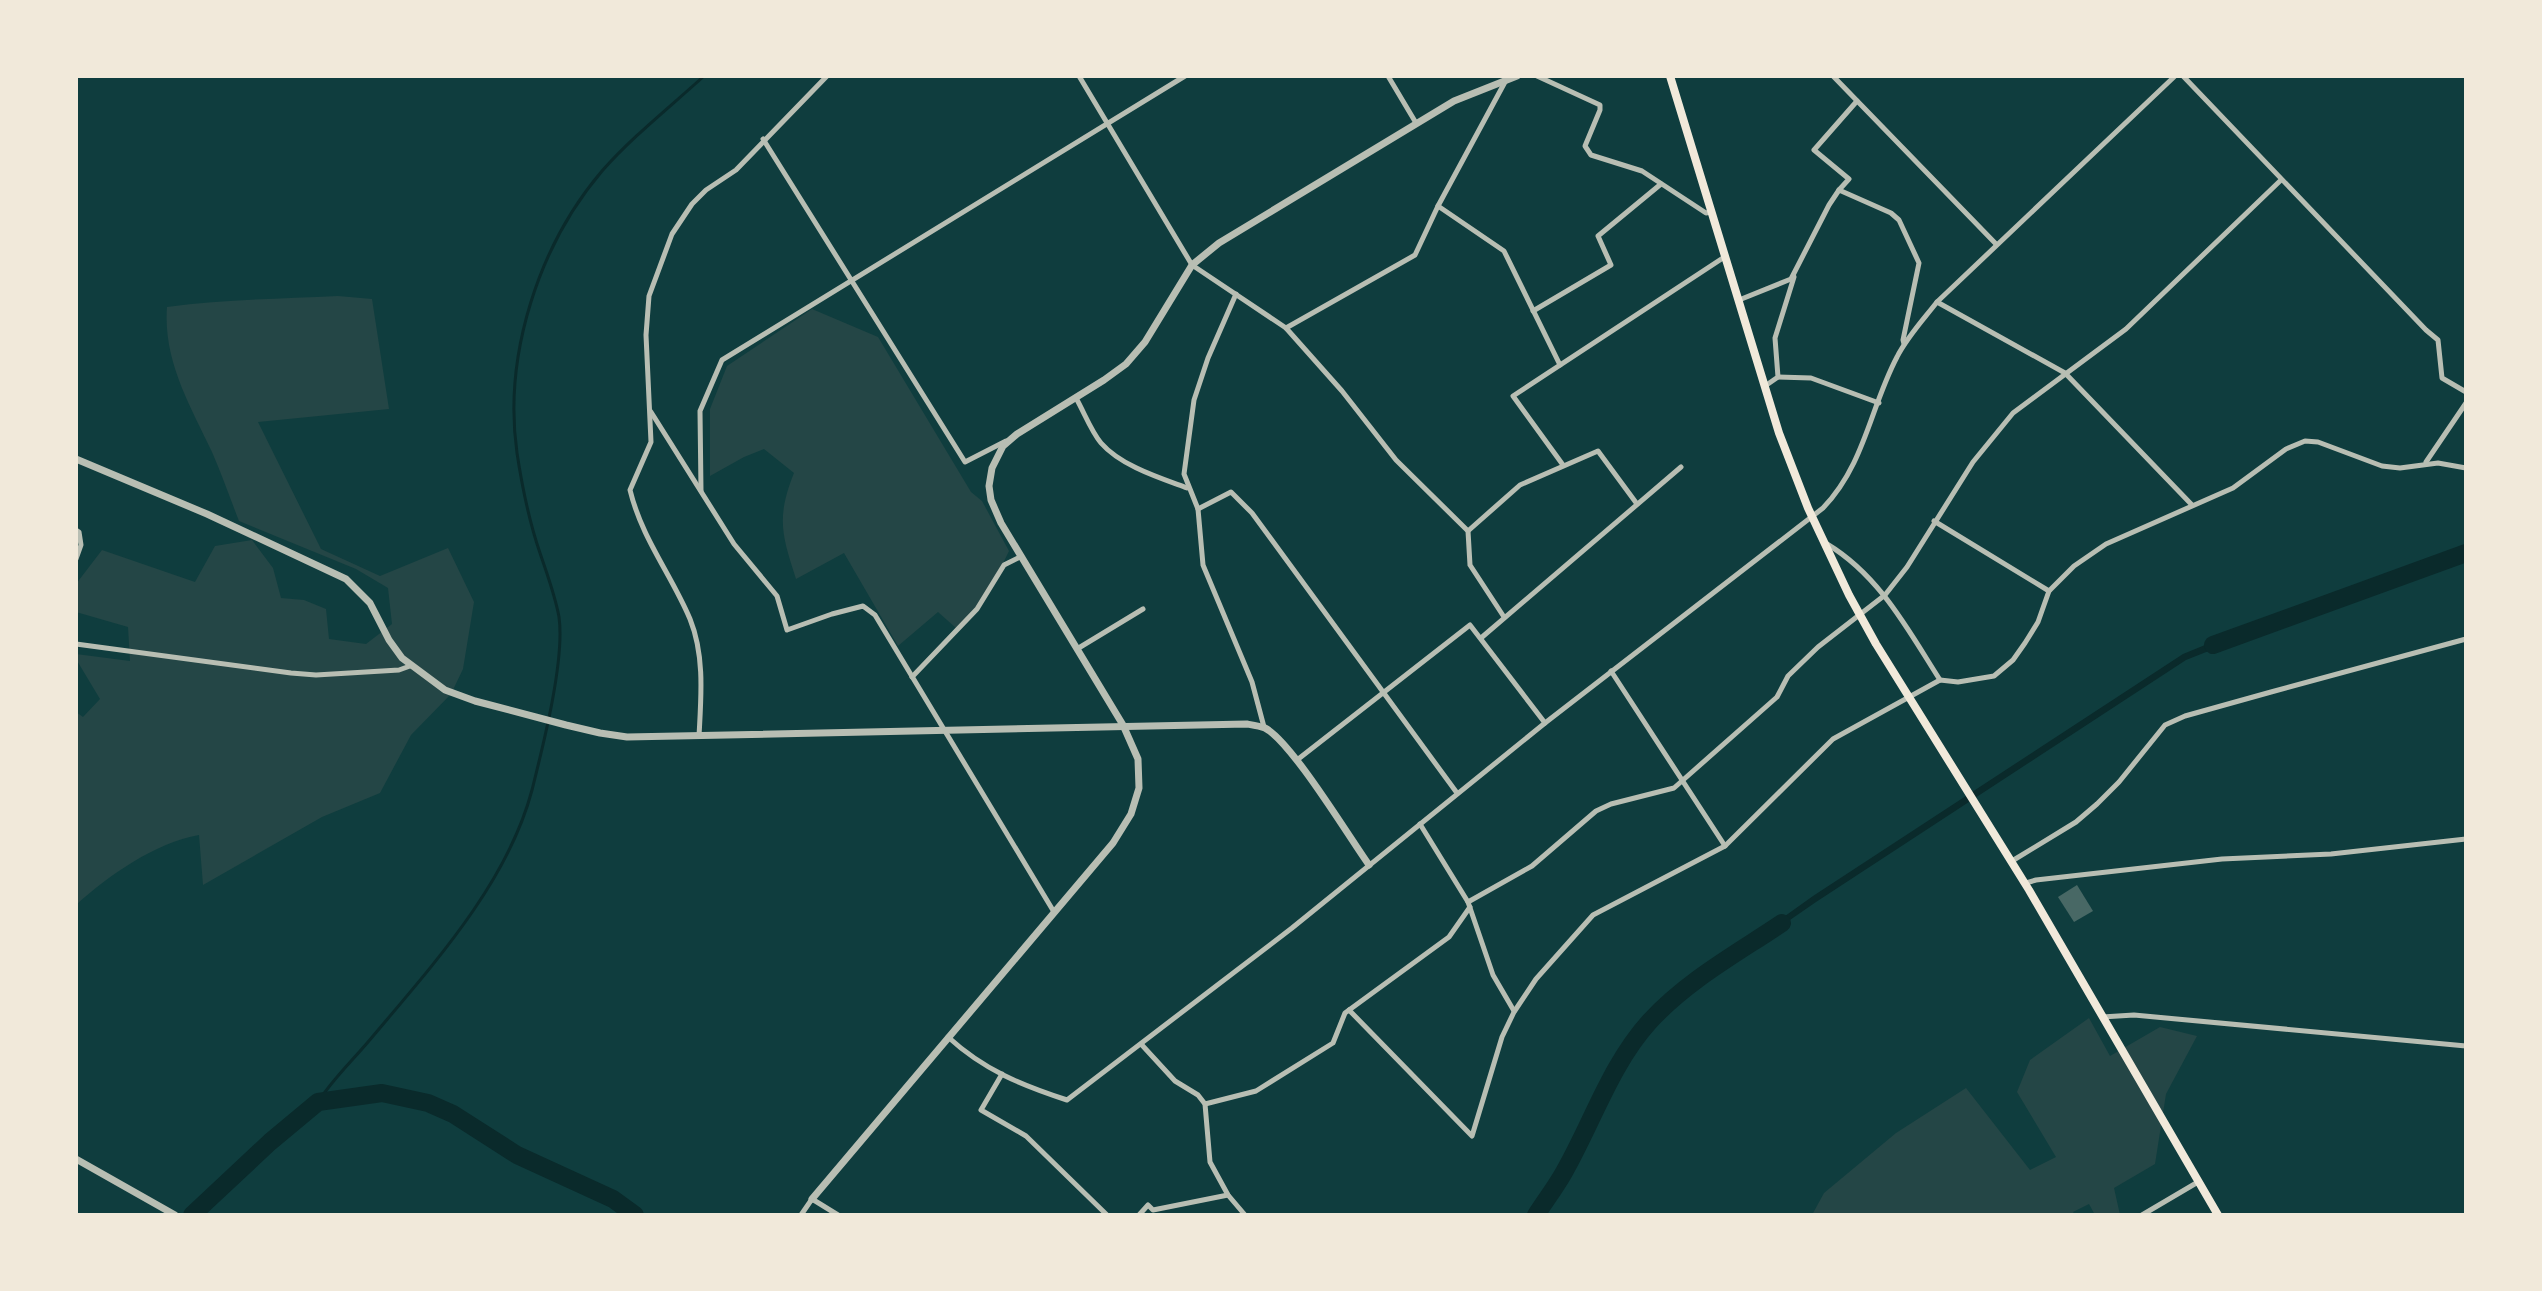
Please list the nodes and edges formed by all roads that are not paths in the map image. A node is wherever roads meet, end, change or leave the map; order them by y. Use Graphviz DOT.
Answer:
graph roads {
  1 [pos="827,76"];
  2 [pos="1079,76"];
  3 [pos="1185,76"];
  4 [pos="1388,76"];
  5 [pos="1517,76"];
  6 [pos="1537,76"];
  7 [pos="1670,76"];
  8 [pos="1833,76"];
  9 [pos="2175,76"];
  10 [pos="2183,76"];
  11 [pos="1506,81"];
  12 [pos="1857,101"];
  13 [pos="1107,121"];
  14 [pos="1416,123"];
  15 [pos="763,139"];
  16 [pos="2281,180"];
  17 [pos="1661,184"];
  18 [pos="1839,190"];
  19 [pos="1438,206"];
  20 [pos="1712,212"];
  21 [pos="1996,244"];
  22 [pos="1726,256"];
  23 [pos="1192,265"];
  24 [pos="1795,274"];
  25 [pos="849,281"];
  26 [pos="1236,294"];
  27 [pos="1739,300"];
  28 [pos="1937,302"];
  29 [pos="1533,311"];
  30 [pos="1286,328"];
  31 [pos="1904,345"];
  32 [pos="1560,365"];
  33 [pos="2065,373"];
  34 [pos="1778,377"];
  35 [pos="1765,386"];
  36 [pos="2466,392"];
  37 [pos="1076,398"];
  38 [pos="1879,403"];
  39 [pos="2466,403"];
  40 [pos="650,411"];
  41 [pos="1009,440"];
  42 [pos="76,459"];
  43 [pos="2425,463"];
  44 [pos="1563,465"];
  45 [pos="1681,467"];
  46 [pos="2466,468"];
  47 [pos="1188,488"];
  48 [pos="701,492"];
  49 [pos="1637,504"];
  50 [pos="2192,505"];
  51 [pos="1198,509"];
  52 [pos="1813,517"];
  53 [pos="1934,521"];
  54 [pos="76,530"];
  55 [pos="1468,531"];
  56 [pos="1825,543"];
  57 [pos="1020,557"];
  58 [pos="76,559"];
  59 [pos="2049,591"];
  60 [pos="1885,595"];
  61 [pos="1143,609"];
  62 [pos="1504,617"];
  63 [pos="1860,617"];
  64 [pos="1481,638"];
  65 [pos="2466,639"];
  66 [pos="76,644"];
  67 [pos="1077,649"];
  68 [pos="410,666"];
  69 [pos="1611,671"];
  70 [pos="912,677"];
  71 [pos="1940,680"];
  72 [pos="1384,691"];
  73 [pos="1909,698"];
  74 [pos="1545,723"];
  75 [pos="1123,725"];
  76 [pos="1264,727"];
  77 [pos="943,729"];
  78 [pos="699,736"];
  79 [pos="1297,760"];
  80 [pos="1682,781"];
  81 [pos="1457,793"];
  82 [pos="1420,824"];
  83 [pos="2466,839"];
  84 [pos="1725,846"];
  85 [pos="2012,861"];
  86 [pos="1369,865"];
  87 [pos="2025,883"];
  88 [pos="1469,904"];
  89 [pos="1054,912"];
  90 [pos="1349,1010"];
  91 [pos="1514,1012"];
  92 [pos="2102,1017"];
  93 [pos="947,1036"];
  94 [pos="1141,1044"];
  95 [pos="2466,1046"];
  96 [pos="1002,1074"];
  97 [pos="1205,1104"];
  98 [pos="76,1159"];
  99 [pos="2198,1181"];
  100 [pos="1228,1195"];
  101 [pos="812,1199"];
  102 [pos="175,1215"];
  103 [pos="801,1215"];
  104 [pos="838,1215"];
  105 [pos="1107,1215"];
  106 [pos="1139,1215"];
  107 [pos="1245,1215"];
  108 [pos="2142,1215"];
  109 [pos="2218,1215"];
  1 -- 15 [label="street"];
  2 -- 13 [label="street"];
  3 -- 13 [label="street"];
  4 -- 14 [label="street"];
  5 -- 11 [label="street"];
  6 -- 17 [label="street"];
  7 -- 20 [label="main road"];
  8 -- 12 [label="street"];
  9 -- 21 [label="street"];
  10 -- 16 [label="street"];
  11 -- 14 [label="street"];
  11 -- 19 [label="street"];
  12 -- 18 [label="street"];
  12 -- 21 [label="street"];
  13 -- 23 [label="street"];
  13 -- 25 [label="street"];
  14 -- 23 [label="street"];
  15 -- 25 [label="street"];
  15 -- 40 [label="street"];
  16 -- 33 [label="street"];
  16 -- 36 [label="street"];
  17 -- 20 [label="street"];
  17 -- 29 [label="street"];
  18 -- 24 [label="street"];
  18 -- 31 [label="street"];
  19 -- 29 [label="street"];
  19 -- 30 [label="street"];
  20 -- 22 [label="main road"];
  21 -- 28 [label="street"];
  22 -- 27 [label="main road"];
  22 -- 32 [label="street"];
  23 -- 26 [label="street"];
  23 -- 37 [label="street"];
  24 -- 27 [label="street"];
  24 -- 34 [label="street"];
  25 -- 41 [label="street"];
  25 -- 48 [label="street"];
  26 -- 30 [label="street"];
  26 -- 47 [label="street"];
  27 -- 35 [label="main road"];
  28 -- 31 [label="street"];
  28 -- 33 [label="street"];
  29 -- 32 [label="street"];
  30 -- 55 [label="street"];
  31 -- 38 [label="street"];
  32 -- 44 [label="street"];
  33 -- 50 [label="street"];
  33 -- 53 [label="street"];
  34 -- 35 [label="street"];
  34 -- 38 [label="street"];
  35 -- 52 [label="main road"];
  37 -- 41 [label="street"];
  37 -- 47 [label="street"];
  38 -- 52 [label="street"];
  39 -- 43 [label="street"];
  40 -- 48 [label="street"];
  40 -- 78 [label="street"];
  41 -- 57 [label="street"];
  42 -- 68 [label="street"];
  43 -- 46 [label="street"];
  43 -- 50 [label="street"];
  44 -- 49 [label="street"];
  44 -- 55 [label="street"];
  45 -- 49 [label="street"];
  47 -- 51 [label="street"];
  48 -- 70 [label="street"];
  49 -- 62 [label="street"];
  50 -- 59 [label="street"];
  51 -- 72 [label="street"];
  51 -- 76 [label="street"];
  52 -- 56 [label="main road"];
  52 -- 69 [label="street"];
  53 -- 59 [label="street"];
  53 -- 60 [label="street"];
  54 -- 58 [label="street"];
  55 -- 62 [label="street"];
  56 -- 60 [label="street"];
  56 -- 63 [label="main road"];
  57 -- 67 [label="street"];
  57 -- 70 [label="street"];
  59 -- 71 [label="street"];
  60 -- 63 [label="street"];
  60 -- 71 [label="street"];
  61 -- 67 [label="street"];
  62 -- 64 [label="street"];
  63 -- 73 [label="main road"];
  63 -- 80 [label="street"];
  64 -- 72 [label="street"];
  64 -- 74 [label="street"];
  65 -- 85 [label="street"];
  66 -- 68 [label="street"];
  67 -- 75 [label="street"];
  68 -- 78 [label="street"];
  69 -- 74 [label="street"];
  69 -- 80 [label="street"];
  70 -- 77 [label="street"];
  71 -- 73 [label="street"];
  72 -- 79 [label="street"];
  72 -- 81 [label="street"];
  73 -- 84 [label="street"];
  73 -- 85 [label="main road"];
  74 -- 81 [label="street"];
  75 -- 76 [label="street"];
  75 -- 77 [label="street"];
  75 -- 89 [label="street"];
  76 -- 79 [label="street"];
  77 -- 78 [label="street"];
  77 -- 89 [label="street"];
  79 -- 86 [label="street"];
  80 -- 84 [label="street"];
  80 -- 88 [label="street"];
  81 -- 82 [label="street"];
  82 -- 86 [label="street"];
  82 -- 88 [label="street"];
  83 -- 87 [label="street"];
  84 -- 91 [label="street"];
  85 -- 87 [label="main road"];
  86 -- 94 [label="street"];
  87 -- 92 [label="main road"];
  88 -- 90 [label="street"];
  88 -- 91 [label="street"];
  89 -- 93 [label="street"];
  90 -- 91 [label="street"];
  90 -- 97 [label="street"];
  92 -- 95 [label="street"];
  92 -- 99 [label="main road"];
  93 -- 96 [label="street"];
  93 -- 101 [label="street"];
  94 -- 96 [label="street"];
  94 -- 97 [label="street"];
  96 -- 105 [label="street"];
  97 -- 100 [label="street"];
  98 -- 102 [label="street"];
  99 -- 108 [label="street"];
  99 -- 109 [label="main road"];
  100 -- 106 [label="street"];
  100 -- 107 [label="street"];
  101 -- 103 [label="street"];
  101 -- 104 [label="street"];
}
